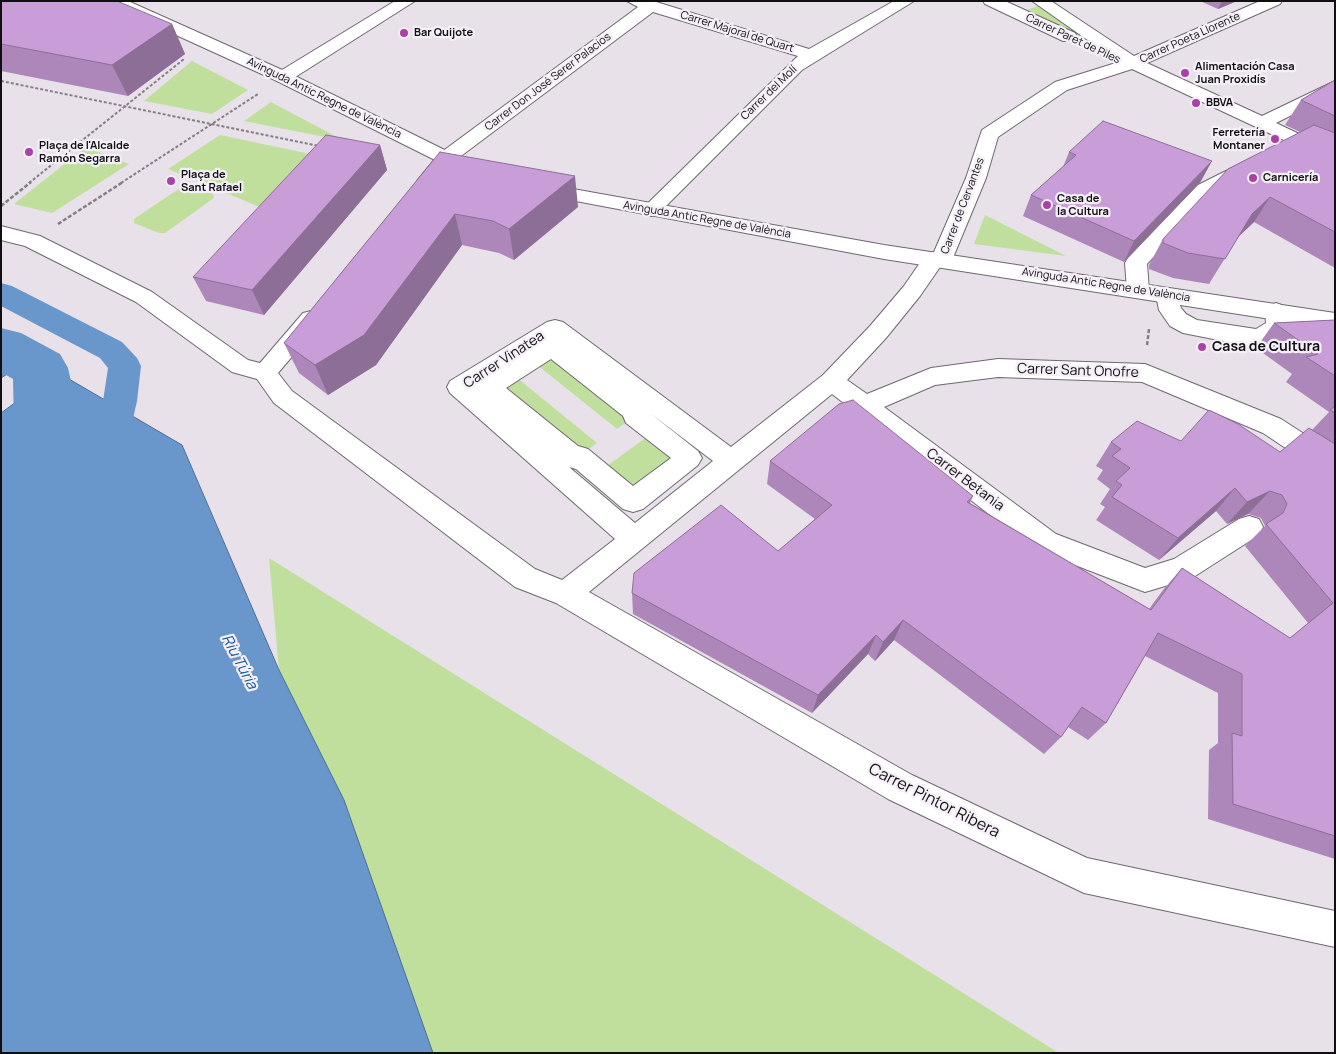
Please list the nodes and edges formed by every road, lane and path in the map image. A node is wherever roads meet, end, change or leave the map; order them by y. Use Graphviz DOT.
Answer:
graph roads {
  1 [pos="114,1"];
  2 [pos="407,1"];
  3 [pos="906,1"];
  4 [pos="1019,1"];
  5 [pos="1040,1"];
  6 [pos="1274,1"];
  7 [pos="995,3"];
  8 [pos="643,4"];
  9 [pos="206,42"];
  10 [pos="811,55"];
  11 [pos="1130,64"];
  12 [pos="282,77"];
  13 [pos="1,81"];
  14 [pos="1333,88"];
  15 [pos="124,107"];
  16 [pos="1261,124"];
  17 [pos="212,125"];
  18 [pos="1296,141"];
  19 [pos="320,146"];
  20 [pos="446,158"];
  21 [pos="1335,158"];
  22 [pos="492,178"];
  23 [pos="517,185"];
  24 [pos="415,196"];
  25 [pos="1,206"];
  26 [pos="651,210"];
  27 [pos="1,234"];
  28 [pos="32,241"];
  29 [pos="938,260"];
  30 [pos="1138,290"];
  31 [pos="1167,295"];
  32 [pos="321,307"];
  33 [pos="1276,311"];
  34 [pos="1335,321"];
  35 [pos="265,373"];
  36 [pos="832,381"];
  37 [pos="865,406"];
  38 [pos="689,458"];
  39 [pos="731,462"];
  40 [pos="1335,468"];
  41 [pos="1248,527"];
  42 [pos="634,539"];
  43 [pos="566,594"];
  44 [pos="1335,929"];
  1 -- 9 [label="street, Avinguda Antic Regne de València"];
  2 -- 12 [label="street"];
  3 -- 10 [label="street, Carrer del Molí"];
  4 -- 7 [label="street"];
  5 -- 11 [label="street, Carrer Paret de Piles"];
  6 -- 11 [label="street, Carrer Poeta Llorente"];
  7 -- 11 [label="street, Carrer Paret de Piles"];
  8 -- 10 [label="street, Carrer Majoral de Quart"];
  8 -- 20 [label="street, Carrer Don José Serer Palacios"];
  9 -- 12 [label="street, Avinguda Antic Regne de València"];
  9 -- 15 [label="path"];
  10 -- 26 [label="street, Carrer del Molí"];
  11 -- 16 [label="street, Carrer Paret de Piles"];
  11 -- 29 [label="street, Carrer de Cervantes"];
  12 -- 17 [label="path"];
  12 -- 20 [label="street, Avinguda Antic Regne de València"];
  13 -- 15 [label="path"];
  14 -- 16 [label="street"];
  15 -- 17 [label="path"];
  15 -- 25 [label="path"];
  16 -- 18 [label="street, Carrer Paret de Piles"];
  17 -- 19 [label="path"];
  17 -- 28 [label="path"];
  18 -- 21 [label="street, Carrer Paret de Piles"];
  18 -- 30 [label="street"];
  20 -- 22 [label="street, Avinguda Antic Regne de València"];
  20 -- 24 [label="street, Carrer Don José Serer Palacios"];
  23 -- 26 [label="street, Avinguda Antic Regne de València"];
  26 -- 29 [label="street, Avinguda Antic Regne de València"];
  27 -- 28 [label="street"];
  28 -- 35 [label="street"];
  29 -- 30 [label="street, Avinguda Antic Regne de València"];
  29 -- 36 [label="street"];
  30 -- 31 [label="street, Avinguda Antic Regne de València"];
  31 -- 33 [label="street, Avinguda Antic Regne de València"];
  31 -- 33 [label="street"];
  32 -- 35 [label="street"];
  33 -- 34 [label="street, Avinguda Antic Regne de València"];
  35 -- 43 [label="street, Carrer Pintor Ribera"];
  36 -- 37 [label="street, Carrer Betania"];
  36 -- 39 [label="street"];
  37 -- 40 [label="street, Carrer Sant Onofre"];
  37 -- 41 [label="street, Carrer Betania"];
  38 -- 38 [label="street"];
  39 -- 42 [label="street"];
  39 -- 42 [label="street, Carrer Vinatea"];
  42 -- 43 [label="street"];
  43 -- 44 [label="street, Carrer Pintor Ribera"];
}
